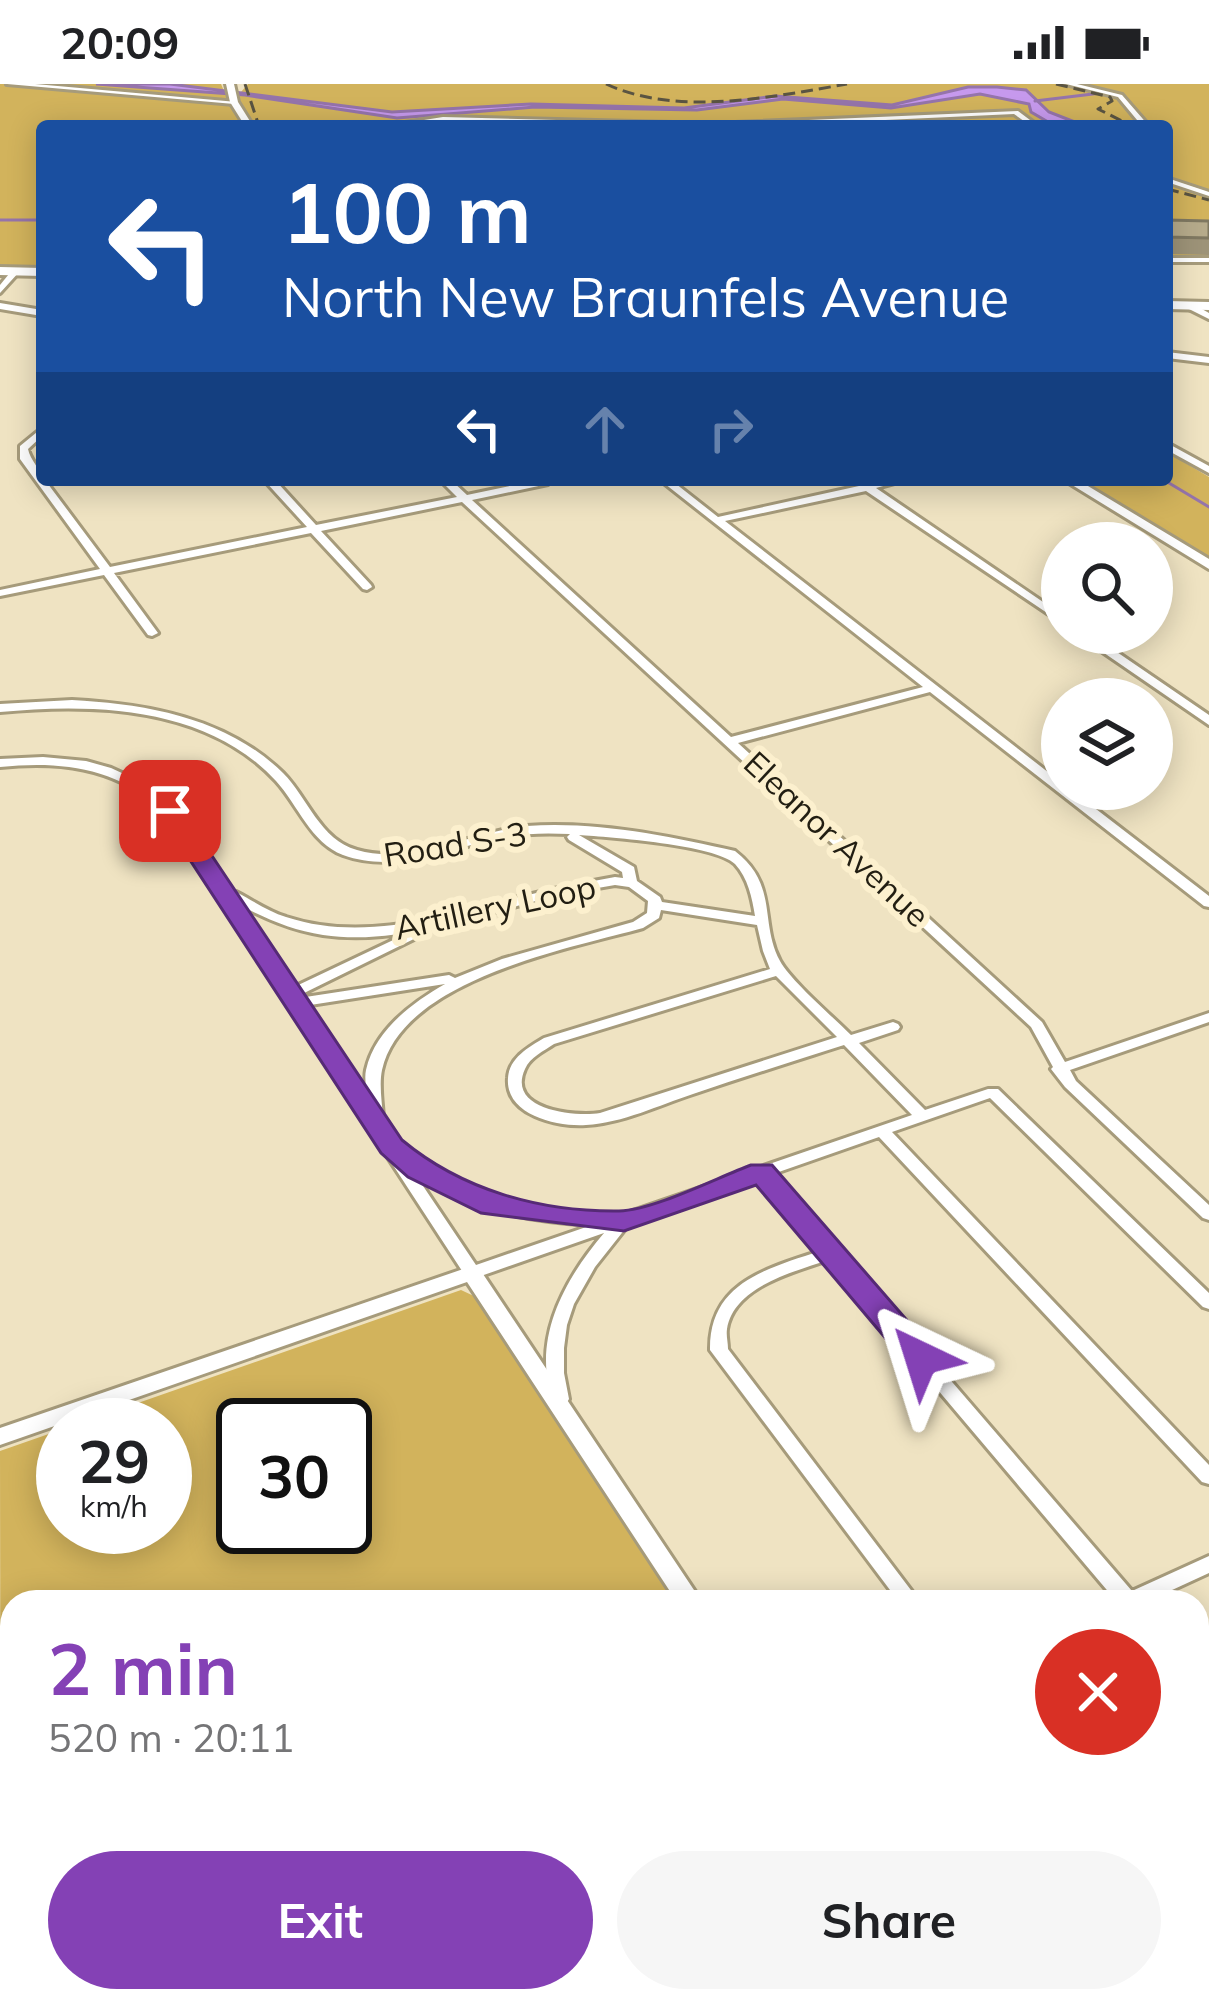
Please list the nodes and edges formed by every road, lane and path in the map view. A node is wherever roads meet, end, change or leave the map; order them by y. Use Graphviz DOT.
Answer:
graph roads {
  1 [pos="10,84"];
  2 [pos="216,84"];
  3 [pos="1069,84"];
  4 [pos="232,92"];
  5 [pos="246,120"];
  6 [pos="430,120"];
  7 [pos="512,120"];
  8 [pos="847,120"];
  9 [pos="1027,120"];
  10 [pos="1141,120"];
  11 [pos="1209,184"];
  12 [pos="1173,185"];
  13 [pos="1186,187"];
  14 [pos="1209,194"];
  15 [pos="1173,260"];
  16 [pos="1209,260"];
  17 [pos="8,271"];
  18 [pos="0,290"];
  19 [pos="1173,305"];
  20 [pos="1188,305"];
  21 [pos="0,306"];
  22 [pos="1209,306"];
  23 [pos="36,312"];
  24 [pos="1209,316"];
  25 [pos="1173,356"];
  26 [pos="1209,360"];
  27 [pos="36,436"];
  28 [pos="1173,449"];
  29 [pos="1209,470"];
  30 [pos="36,474"];
  31 [pos="45,486"];
  32 [pos="273,486"];
  33 [pos="451,486"];
  34 [pos="523,486"];
  35 [pos="673,486"];
  36 [pos="850,486"];
  37 [pos="866,486"];
  38 [pos="1080,486"];
  39 [pos="464,498"];
  40 [pos="716,520"];
  41 [pos="312,529"];
  42 [pos="1209,565"];
  43 [pos="107,571"];
  44 [pos="367,587"];
  45 [pos="0,593"];
  46 [pos="1041,606"];
  47 [pos="152,633"];
  48 [pos="1112,654"];
  49 [pos="932,688"];
  50 [pos="0,708"];
  51 [pos="1209,721"];
  52 [pos="731,741"];
  53 [pos="0,763"];
  54 [pos="1041,773"];
  55 [pos="1089,810"];
  56 [pos="566,833"];
  57 [pos="629,884"];
  58 [pos="221,888"];
  59 [pos="1209,903"];
  60 [pos="656,904"];
  61 [pos="760,921"];
  62 [pos="451,923"];
  63 [pos="780,970"];
  64 [pos="475,974"];
  65 [pos="294,998"];
  66 [pos="1201,1020"];
  67 [pos="892,1027"];
  68 [pos="1209,1037"];
  69 [pos="848,1040"];
  70 [pos="1059,1069"];
  71 [pos="923,1117"];
  72 [pos="377,1126"];
  73 [pos="882,1131"];
  74 [pos="392,1147"];
  75 [pos="762,1172"];
  76 [pos="1209,1214"];
  77 [pos="624,1221"];
  78 [pos="831,1253"];
  79 [pos="472,1273"];
  80 [pos="1209,1303"];
  81 [pos="568,1418"];
  82 [pos="0,1437"];
  83 [pos="1209,1478"];
  84 [pos="1209,1564"];
  85 [pos="682,1590"];
  86 [pos="901,1590"];
  87 [pos="1119,1590"];
  88 [pos="1152,1590"];
  1 -- 4 [label="street"];
  2 -- 4 [label="street"];
  3 -- 10 [label="street"];
  4 -- 5 [label="street"];
  6 -- 7 [label="street"];
  8 -- 9 [label="street"];
  11 -- 13 [label="street"];
  12 -- 13 [label="street"];
  13 -- 14 [label="street"];
  15 -- 16 [label="street"];
  17 -- 18 [label="street"];
  19 -- 20 [label="main road"];
  20 -- 22 [label="main road"];
  20 -- 24 [label="street"];
  21 -- 23 [label="street"];
  25 -- 26 [label="street"];
  27 -- 30 [label="street"];
  28 -- 29 [label="street"];
  31 -- 43 [label="street"];
  32 -- 41 [label="street"];
  33 -- 39 [label="street, Eleanor Avenue"];
  34 -- 39 [label="street"];
  35 -- 40 [label="street"];
  36 -- 40 [label="street"];
  37 -- 46 [label="street"];
  38 -- 42 [label="street"];
  39 -- 41 [label="street"];
  39 -- 52 [label="street, Eleanor Avenue"];
  40 -- 49 [label="street"];
  41 -- 43 [label="street"];
  41 -- 44 [label="street"];
  43 -- 45 [label="street"];
  43 -- 47 [label="street"];
  48 -- 51 [label="street"];
  49 -- 52 [label="street"];
  49 -- 54 [label="street"];
  50 -- 56 [label="street, Road S-3"];
  52 -- 70 [label="street, Eleanor Avenue"];
  53 -- 58 [label="street"];
  55 -- 59 [label="street"];
  56 -- 57 [label="street"];
  56 -- 61 [label="street, Road S-3"];
  57 -- 60 [label="street, Artillery Loop"];
  57 -- 62 [label="street, Artillery Loop"];
  58 -- 62 [label="street, Artillery Loop"];
  58 -- 65 [label="street"];
  60 -- 61 [label="street"];
  60 -- 64 [label="street, Artillery Loop"];
  61 -- 63 [label="street, Road S-3"];
  62 -- 65 [label="street"];
  63 -- 69 [label="street, Road S-3"];
  63 -- 69 [label="street"];
  64 -- 65 [label="street"];
  64 -- 72 [label="street, Artillery Loop"];
  65 -- 72 [label="street"];
  66 -- 68 [label="street"];
  66 -- 70 [label="street"];
  67 -- 69 [label="street"];
  69 -- 71 [label="street, Road S-3"];
  70 -- 76 [label="street, Eleanor Avenue"];
  71 -- 73 [label="street"];
  71 -- 80 [label="street"];
  72 -- 74 [label="street"];
  73 -- 75 [label="street"];
  73 -- 83 [label="street"];
  74 -- 77 [label="street"];
  74 -- 79 [label="street"];
  75 -- 77 [label="street"];
  75 -- 78 [label="street"];
  77 -- 79 [label="street"];
  77 -- 81 [label="street"];
  78 -- 86 [label="street"];
  78 -- 87 [label="street"];
  79 -- 81 [label="street"];
  79 -- 82 [label="street"];
  81 -- 85 [label="street"];
  84 -- 88 [label="street"];
}
